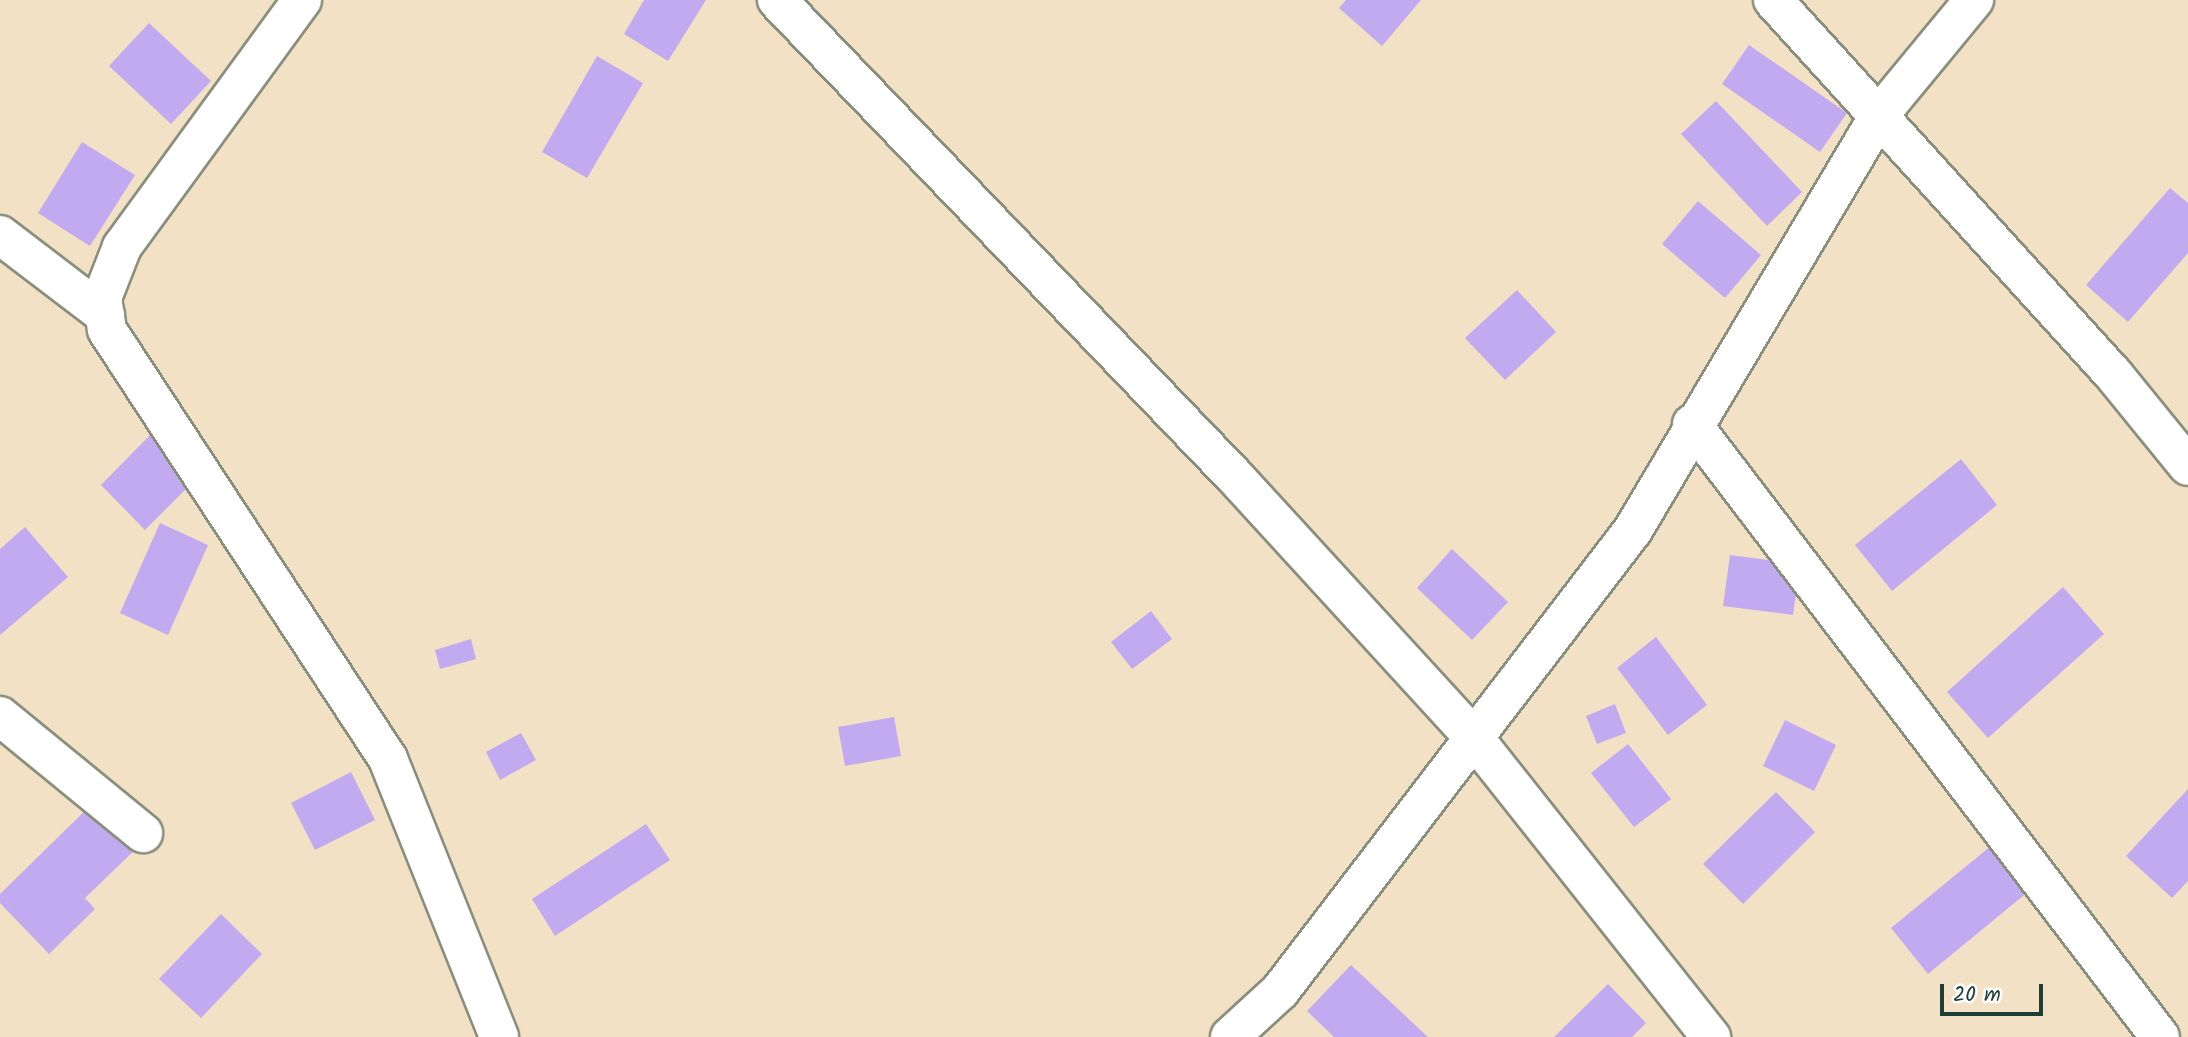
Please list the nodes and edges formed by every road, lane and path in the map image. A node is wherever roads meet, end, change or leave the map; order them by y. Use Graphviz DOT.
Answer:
graph roads {
  1 [pos="777,0"];
  2 [pos="1773,0"];
  3 [pos="1975,0"];
  4 [pos="292,3"];
  5 [pos="1880,114"];
  6 [pos="0,235"];
  7 [pos="105,315"];
  8 [pos="1692,424"];
  9 [pos="2188,466"];
  10 [pos="0,716"];
  11 [pos="1474,738"];
  12 [pos="143,833"];
  13 [pos="1246,1032"];
  14 [pos="499,1037"];
  15 [pos="1711,1037"];
  16 [pos="2160,1037"];
  1 -- 11 [label="street"];
  2 -- 5 [label="street"];
  3 -- 5 [label="street"];
  4 -- 7 [label="street"];
  5 -- 8 [label="street"];
  5 -- 9 [label="street"];
  6 -- 7 [label="street"];
  7 -- 14 [label="street"];
  8 -- 11 [label="street"];
  8 -- 16 [label="street"];
  10 -- 12 [label="street"];
  11 -- 13 [label="street"];
  11 -- 15 [label="street"];
}
